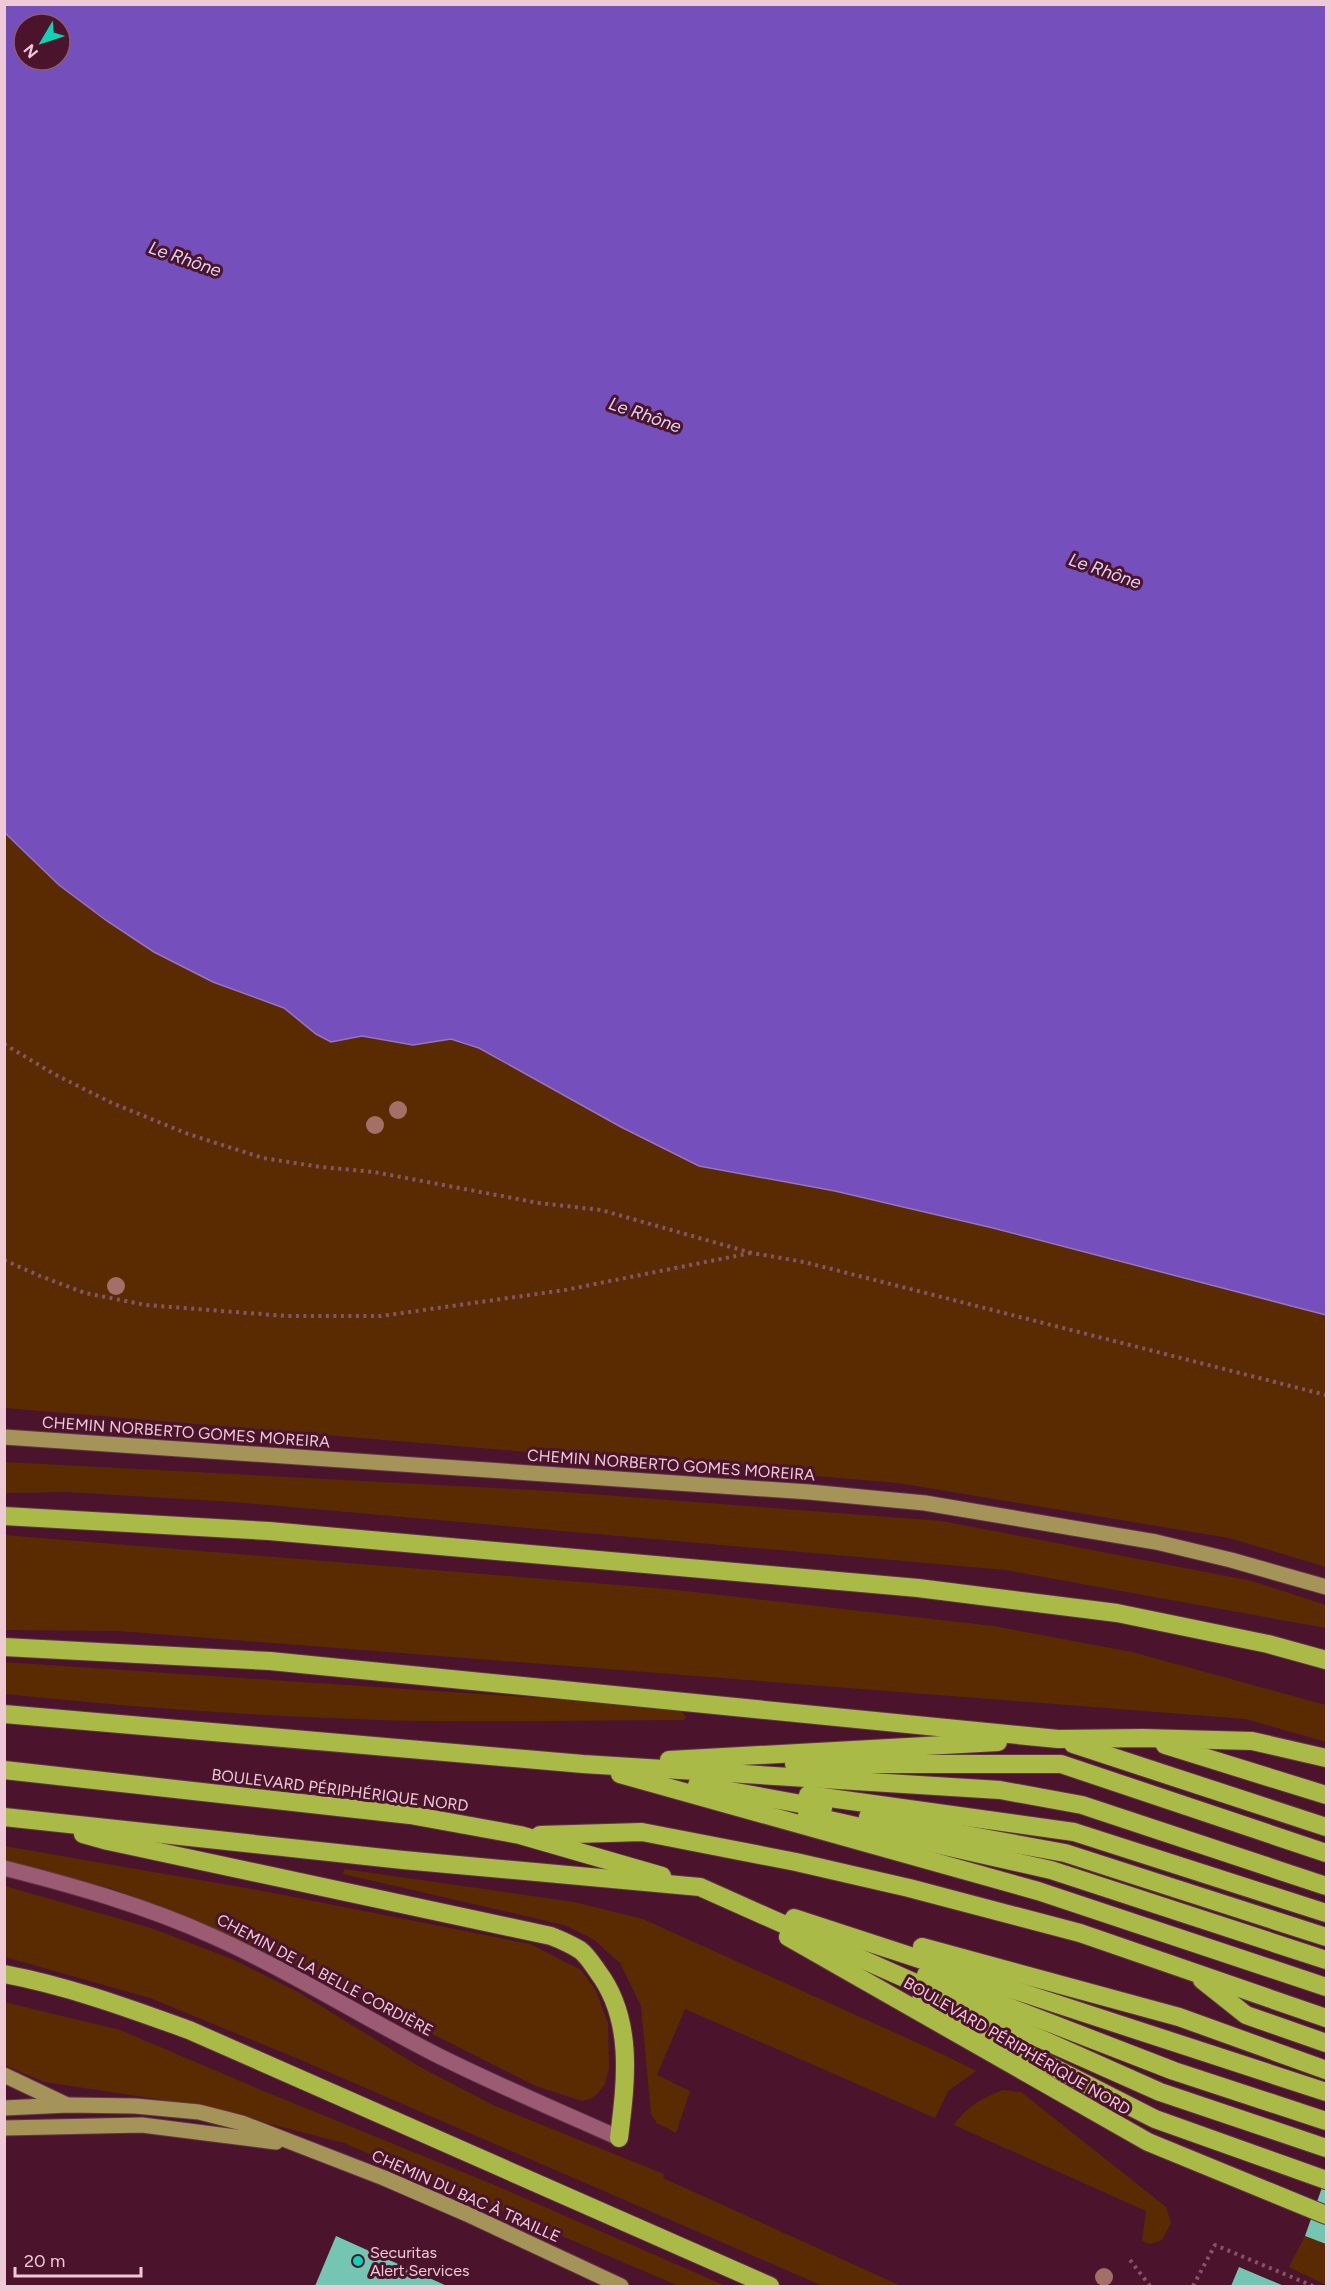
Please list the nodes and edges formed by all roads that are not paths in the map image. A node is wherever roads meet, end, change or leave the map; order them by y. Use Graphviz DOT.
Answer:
graph roads {
  1 [pos="4,1437"];
  2 [pos="4,1516"];
  3 [pos="1326,1587"];
  4 [pos="4,1647"];
  5 [pos="1326,1660"];
  6 [pos="4,1714"];
  7 [pos="1143,1738"];
  8 [pos="1058,1739"];
  9 [pos="1326,1758"];
  10 [pos="583,1764"];
  11 [pos="4,1770"];
  12 [pos="1326,1795"];
  13 [pos="4,1817"];
  14 [pos="41,1821"];
  15 [pos="1326,1827"];
  16 [pos="520,1835"];
  17 [pos="1326,1853"];
  18 [pos="4,1868"];
  19 [pos="1326,1886"];
  20 [pos="700,1887"];
  21 [pos="1326,1913"];
  22 [pos="1326,1937"];
  23 [pos="1326,1960"];
  24 [pos="1191,1972"];
  25 [pos="4,1974"];
  26 [pos="1326,1987"];
  27 [pos="1326,2018"];
  28 [pos="1326,2043"];
  29 [pos="1326,2070"];
  30 [pos="4,2075"];
  31 [pos="1326,2092"];
  32 [pos="68,2105"];
  33 [pos="4,2108"];
  34 [pos="1326,2121"];
  35 [pos="4,2128"];
  36 [pos="619,2138"];
  37 [pos="294,2144"];
  38 [pos="1326,2148"];
  39 [pos="1326,2180"];
  40 [pos="1326,2215"];
  41 [pos="621,2286"];
  42 [pos="770,2286"];
  1 -- 3 [label="main road, CHEMIN NORBERTO GOMES MOREIRA"];
  2 -- 5 [label="highway"];
  4 -- 8 [label="highway"];
  6 -- 10 [label="highway"];
  7 -- 8 [label="highway"];
  7 -- 9 [label="highway"];
  7 -- 12 [label="highway"];
  8 -- 10 [label="highway"];
  8 -- 15 [label="highway"];
  10 -- 17 [label="highway"];
  10 -- 19 [label="highway"];
  10 -- 21 [label="highway"];
  10 -- 22 [label="highway"];
  10 -- 23 [label="highway"];
  10 -- 26 [label="highway"];
  11 -- 16 [label="highway, BOULEVARD PÉRIPHÉRIQUE NORD"];
  13 -- 14 [label="highway"];
  14 -- 20 [label="highway"];
  14 -- 36 [label="highway"];
  16 -- 20 [label="highway, BOULEVARD PÉRIPHÉRIQUE NORD"];
  16 -- 24 [label="highway"];
  18 -- 36 [label="street, CHEMIN DE LA BELLE CORDIÈRE"];
  20 -- 29 [label="highway, BOULEVARD PÉRIPHÉRIQUE NORD"];
  20 -- 31 [label="highway, BOULEVARD PÉRIPHÉRIQUE NORD"];
  20 -- 34 [label="highway, BOULEVARD PÉRIPHÉRIQUE NORD"];
  20 -- 38 [label="highway"];
  20 -- 39 [label="highway, BOULEVARD PÉRIPHÉRIQUE NORD"];
  20 -- 40 [label="highway, BOULEVARD PÉRIPHÉRIQUE NORD"];
  24 -- 27 [label="highway"];
  24 -- 28 [label="highway"];
  25 -- 42 [label="highway"];
  30 -- 32 [label="main road"];
  32 -- 33 [label="main road, CHEMIN DU BAC À TRAILLE"];
  32 -- 37 [label="main road, CHEMIN DU BAC À TRAILLE"];
  35 -- 37 [label="main road, CHEMIN DU BAC À TRAILLE"];
  37 -- 41 [label="main road, CHEMIN DU BAC À TRAILLE"];
}
